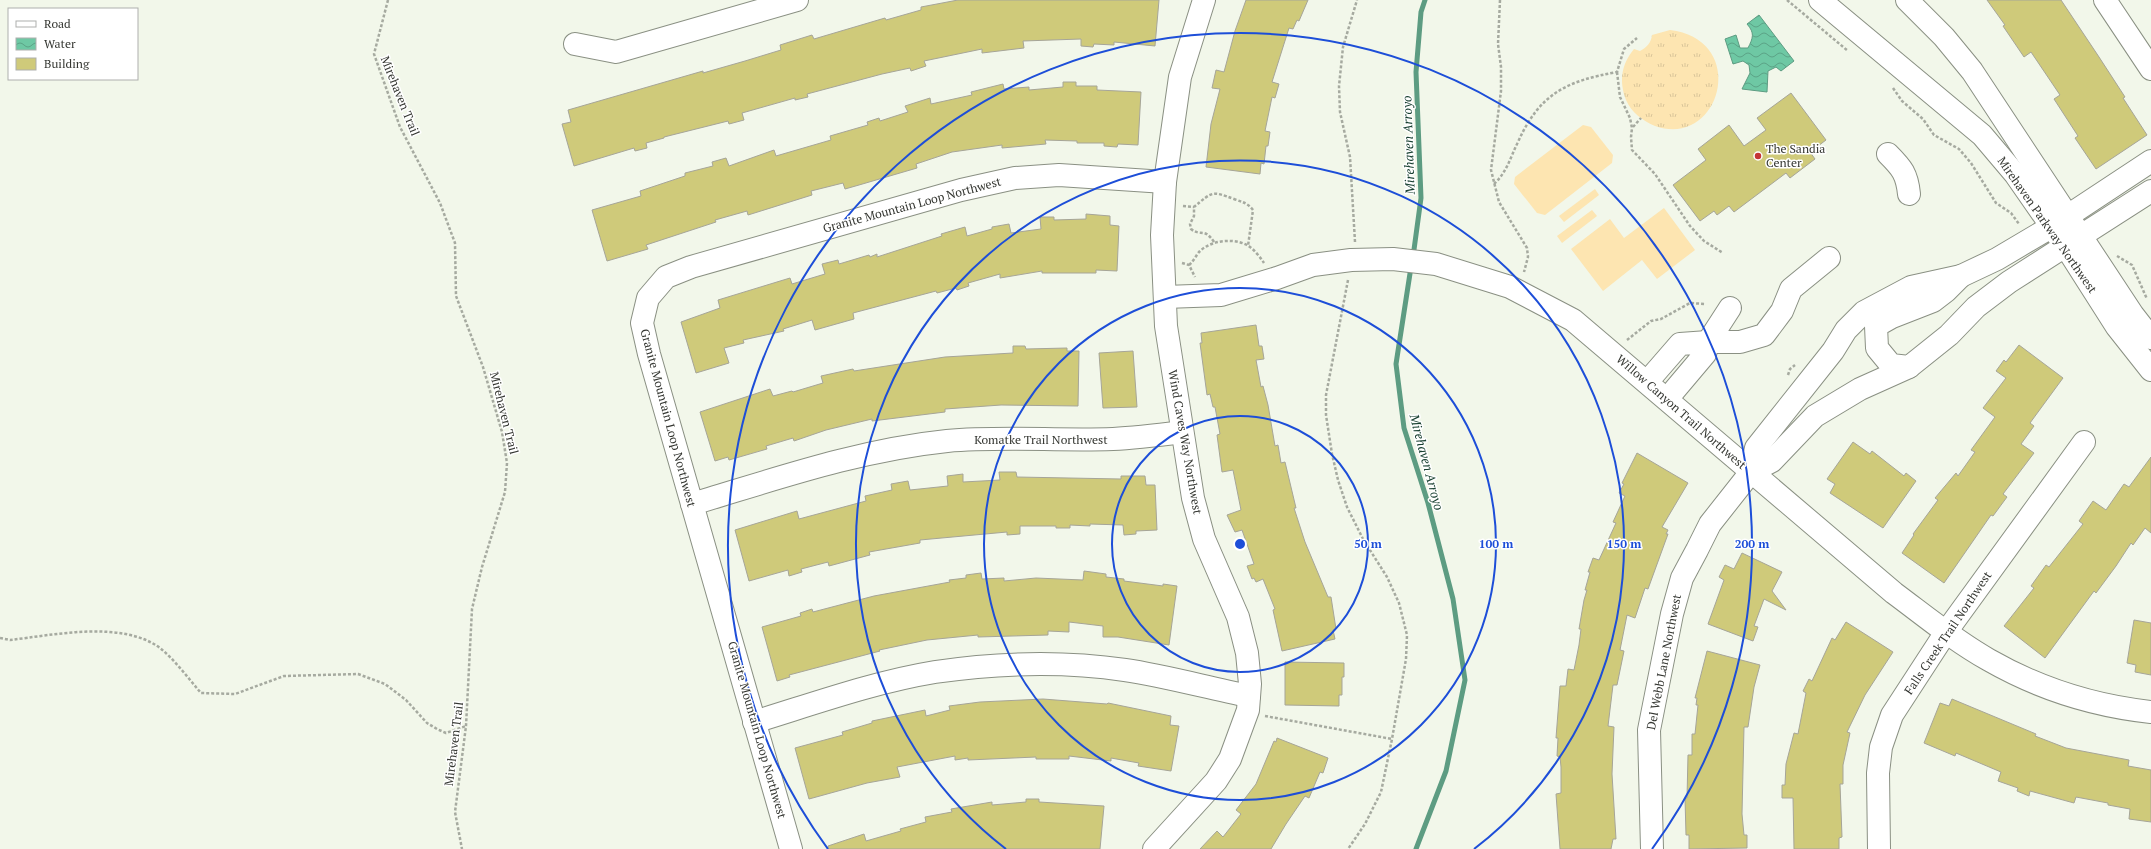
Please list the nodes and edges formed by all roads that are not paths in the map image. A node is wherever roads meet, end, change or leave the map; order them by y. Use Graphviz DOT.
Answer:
graph roads {
  1 [pos="797,0"];
  2 [pos="1204,0"];
  3 [pos="1820,0"];
  4 [pos="1907,0"];
  5 [pos="2105,0"];
  6 [pos="575,44"];
  7 [pos="2151,69"];
  8 [pos="1888,154"];
  9 [pos="2151,161"];
  10 [pos="1165,182"];
  11 [pos="2151,191"];
  12 [pos="1909,194"];
  13 [pos="2059,221"];
  14 [pos="2074,242"];
  15 [pos="1829,258"];
  16 [pos="1961,276"];
  17 [pos="1164,297"];
  18 [pos="1730,308"];
  19 [pos="1876,326"];
  20 [pos="2151,338"];
  21 [pos="1708,342"];
  22 [pos="1833,351"];
  23 [pos="1910,367"];
  24 [pos="2151,370"];
  25 [pos="1647,382"];
  26 [pos="1667,399"];
  27 [pos="1182,432"];
  28 [pos="2084,442"];
  29 [pos="1751,472"];
  30 [pos="692,504"];
  31 [pos="1946,632"];
  32 [pos="1249,696"];
  33 [pos="2151,712"];
  34 [pos="754,722"];
  35 [pos="791,849"];
  36 [pos="1154,849"];
  37 [pos="1652,849"];
  38 [pos="1879,849"];
  1 -- 6 [label="street"];
  2 -- 10 [label="street, Wind Caves Way Northwest"];
  3 -- 13 [label="street, Mirehaven Parkway Northwest"];
  4 -- 13 [label="street, Mirehaven Parkway Northwest"];
  5 -- 7 [label="street"];
  8 -- 12 [label="street"];
  9 -- 13 [label="street, Del Webb Lane Northwest"];
  10 -- 17 [label="street, Wind Caves Way Northwest"];
  10 -- 30 [label="street, Granite Mountain Loop Northwest"];
  11 -- 14 [label="street, Del Webb Lane Northwest"];
  13 -- 14 [label="street, Mirehaven Parkway Northwest"];
  13 -- 16 [label="street, Del Webb Lane Northwest"];
  14 -- 20 [label="street, Mirehaven Parkway Northwest"];
  14 -- 23 [label="street, Del Webb Lane Northwest"];
  14 -- 24 [label="street, Mirehaven Parkway Northwest"];
  15 -- 21 [label="street"];
  16 -- 19 [label="street, Del Webb Lane Northwest"];
  16 -- 22 [label="street, Del Webb Lane Northwest"];
  17 -- 25 [label="street, Willow Canyon Trail Northwest"];
  17 -- 27 [label="street, Wind Caves Way Northwest"];
  18 -- 21 [label="street"];
  19 -- 22 [label="street, Del Webb Lane Northwest"];
  19 -- 23 [label="street"];
  21 -- 25 [label="street"];
  21 -- 26 [label="street"];
  22 -- 29 [label="street, Del Webb Lane Northwest"];
  23 -- 29 [label="street, Del Webb Lane Northwest"];
  25 -- 26 [label="street, Willow Canyon Trail Northwest"];
  26 -- 29 [label="street, Willow Canyon Trail Northwest"];
  27 -- 30 [label="street, Komatke Trail Northwest"];
  27 -- 32 [label="street, Wind Caves Way Northwest"];
  28 -- 31 [label="street, Falls Creek Trail Northwest"];
  29 -- 31 [label="street, Willow Canyon Trail Northwest"];
  29 -- 37 [label="street, Del Webb Lane Northwest"];
  30 -- 34 [label="street, Granite Mountain Loop Northwest"];
  31 -- 33 [label="street, Willow Canyon Trail Northwest"];
  31 -- 38 [label="street, Falls Creek Trail Northwest"];
  32 -- 34 [label="street"];
  32 -- 36 [label="street, Wind Caves Way Northwest"];
  34 -- 35 [label="street, Granite Mountain Loop Northwest"];
}
